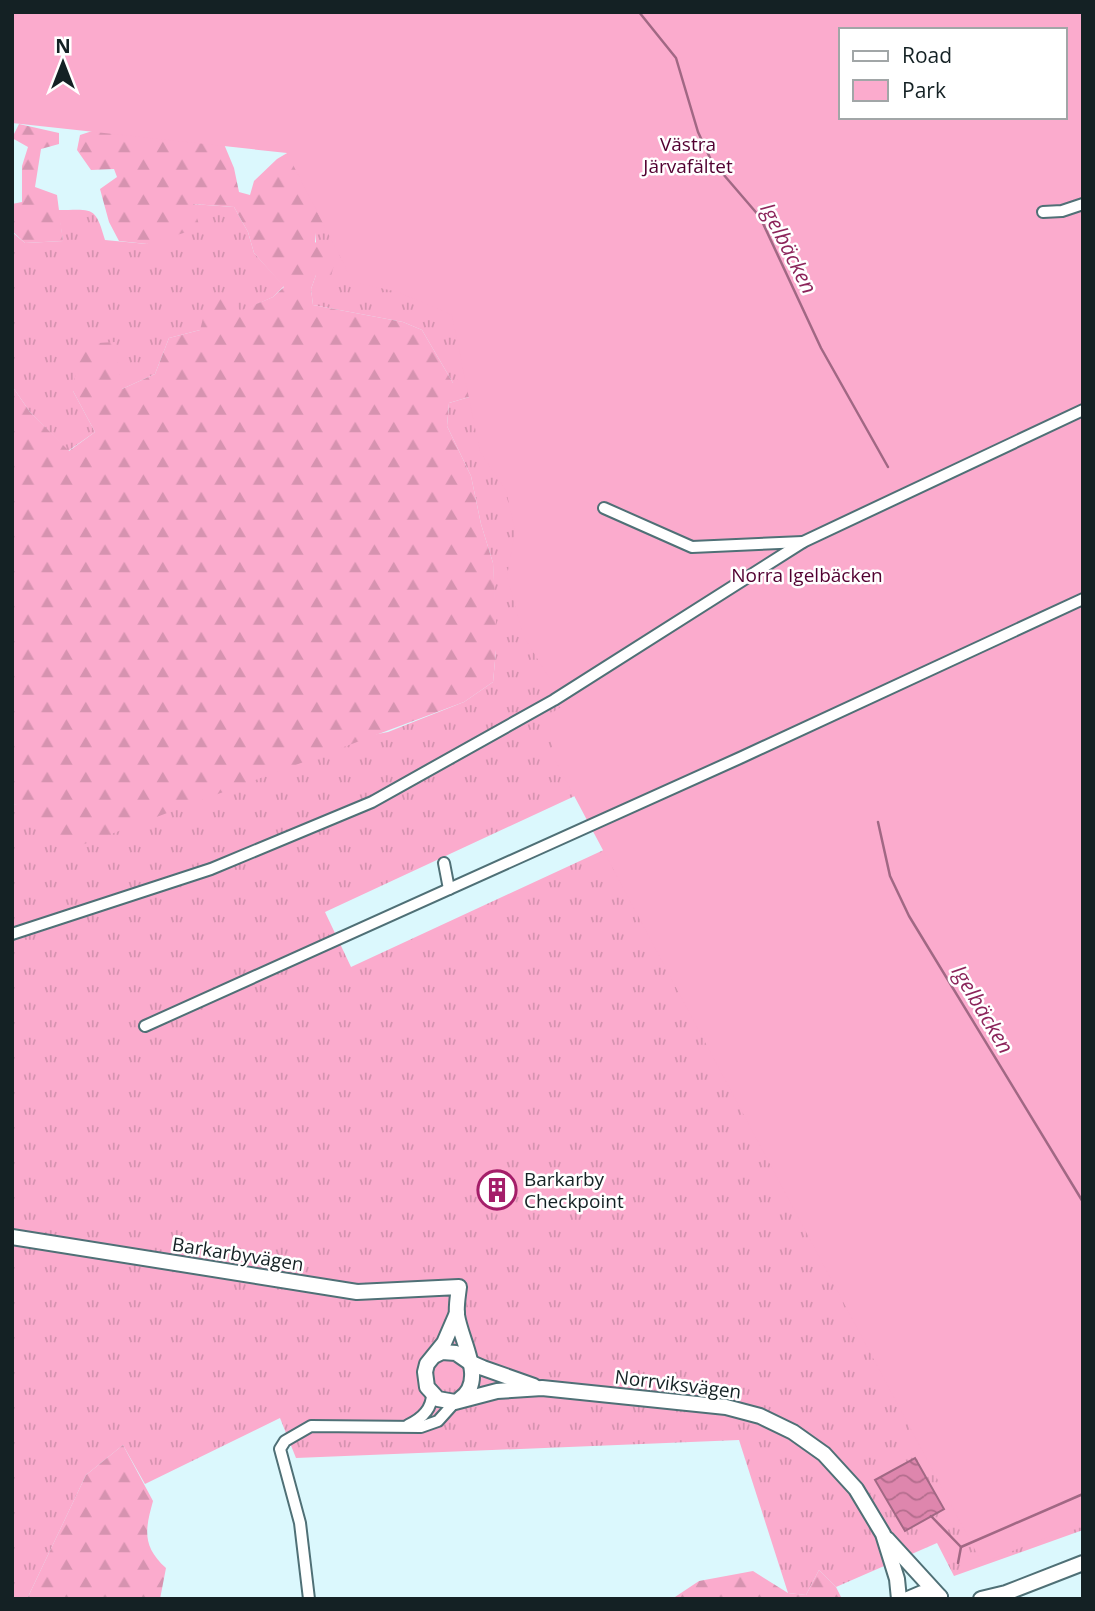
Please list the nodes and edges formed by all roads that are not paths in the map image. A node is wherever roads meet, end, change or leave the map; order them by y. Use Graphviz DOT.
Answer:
graph roads {
  1 [pos="1083,204"];
  2 [pos="1043,212"];
  3 [pos="1083,410"];
  4 [pos="604,508"];
  5 [pos="803,542"];
  6 [pos="1083,599"];
  7 [pos="444,863"];
  8 [pos="449,889"];
  9 [pos="12,934"];
  10 [pos="145,1026"];
  11 [pos="12,1237"];
  12 [pos="459,1287"];
  13 [pos="457,1313"];
  14 [pos="434,1356"];
  15 [pos="469,1362"];
  16 [pos="542,1388"];
  17 [pos="432,1394"];
  18 [pos="455,1402"];
  19 [pos="407,1425"];
  20 [pos="883,1534"];
  21 [pos="1083,1563"];
  22 [pos="1001,1596"];
  23 [pos="941,1598"];
  24 [pos="309,1599"];
  25 [pos="899,1599"];
  26 [pos="908,1599"];
  27 [pos="981,1599"];
  1 -- 2 [label="street"];
  3 -- 5 [label="street"];
  4 -- 5 [label="street"];
  5 -- 9 [label="street"];
  6 -- 8 [label="street"];
  7 -- 8 [label="street"];
  8 -- 10 [label="street"];
  11 -- 12 [label="street, Barkarbyvägen"];
  12 -- 13 [label="street, Norrviksvägen"];
  13 -- 14 [label="street, Norrviksvägen"];
  13 -- 15 [label="street, Norrviksvägen"];
  14 -- 15 [label="street, Norrviksvägen"];
  14 -- 17 [label="street, Norrviksvägen"];
  15 -- 16 [label="street, Norrviksvägen"];
  15 -- 18 [label="street, Norrviksvägen"];
  16 -- 18 [label="street, Norrviksvägen"];
  16 -- 20 [label="street, Norrviksvägen"];
  17 -- 18 [label="street"];
  17 -- 19 [label="street"];
  18 -- 19 [label="street, Norrviksvägen"];
  19 -- 24 [label="street, Norrviksvägen"];
  20 -- 23 [label="street, Norrviksvägen"];
  20 -- 25 [label="street, Norrviksvägen"];
  21 -- 22 [label="street"];
  22 -- 27 [label="street"];
  23 -- 26 [label="street"];
}
